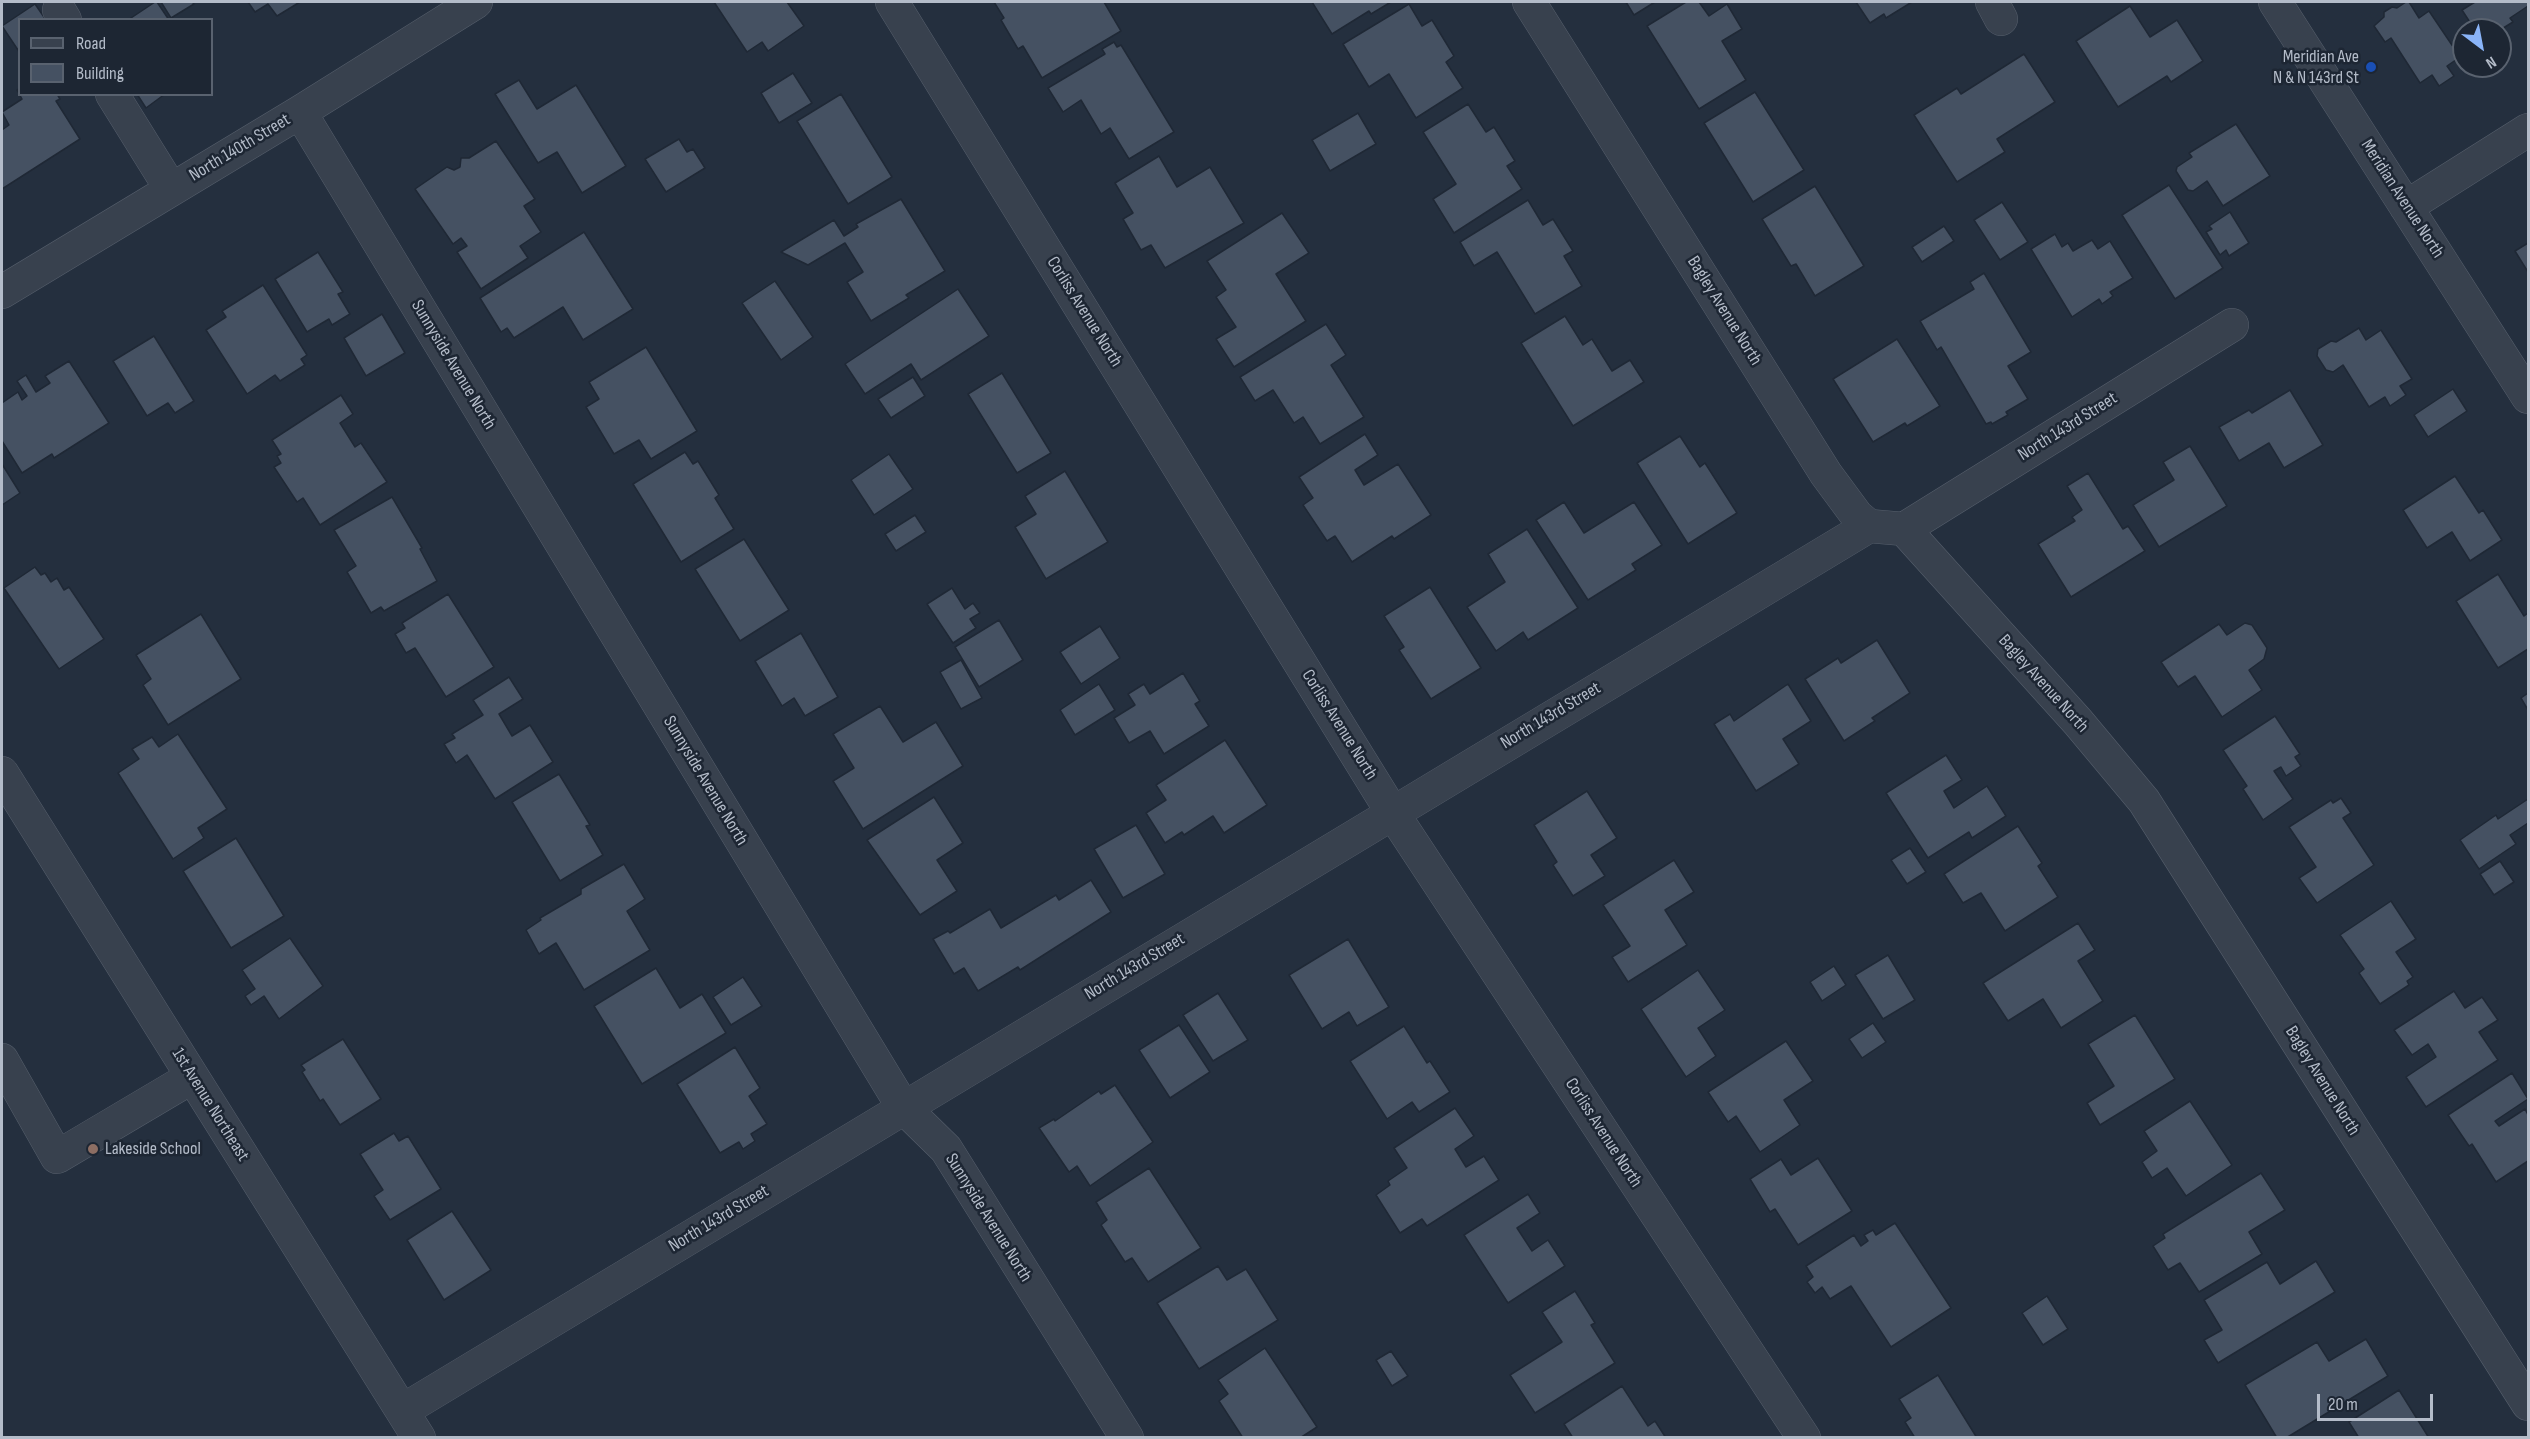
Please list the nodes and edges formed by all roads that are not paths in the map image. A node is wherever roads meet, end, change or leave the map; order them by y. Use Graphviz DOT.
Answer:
graph roads {
  1 [pos="476,2"];
  2 [pos="892,2"];
  3 [pos="1529,2"];
  4 [pos="2275,2"];
  5 [pos="113,96"];
  6 [pos="300,112"];
  7 [pos="2529,130"];
  8 [pos="171,189"];
  9 [pos="2406,207"];
  10 [pos="2,292"];
  11 [pos="2232,325"];
  12 [pos="2529,397"];
  13 [pos="1869,526"];
  14 [pos="1904,529"];
  15 [pos="2,773"];
  16 [pos="1392,812"];
  17 [pos="2,1059"];
  18 [pos="192,1077"];
  19 [pos="903,1107"];
  20 [pos="2529,1404"];
  21 [pos="410,1424"];
  22 [pos="1127,1437"];
  23 [pos="1804,1437"];
  1 -- 6 [label="street, North 140th Street"];
  2 -- 16 [label="street, Corliss Avenue North"];
  3 -- 13 [label="street, Bagley Avenue North"];
  4 -- 9 [label="street, Meridian Avenue North"];
  5 -- 8 [label="street"];
  6 -- 8 [label="street, North 140th Street"];
  6 -- 19 [label="street, Sunnyside Avenue North"];
  7 -- 9 [label="street"];
  8 -- 10 [label="street, North 140th Street"];
  9 -- 12 [label="street, Meridian Avenue North"];
  11 -- 14 [label="street, North 143rd Street"];
  13 -- 14 [label="street"];
  13 -- 16 [label="street, North 143rd Street"];
  14 -- 20 [label="street, Bagley Avenue North"];
  15 -- 18 [label="street, 1st Avenue Northeast"];
  16 -- 19 [label="street, North 143rd Street"];
  16 -- 23 [label="street, Corliss Avenue North"];
  17 -- 18 [label="street"];
  18 -- 21 [label="street, 1st Avenue Northeast"];
  19 -- 21 [label="street, North 143rd Street"];
  19 -- 22 [label="street, Sunnyside Avenue North"];
}
